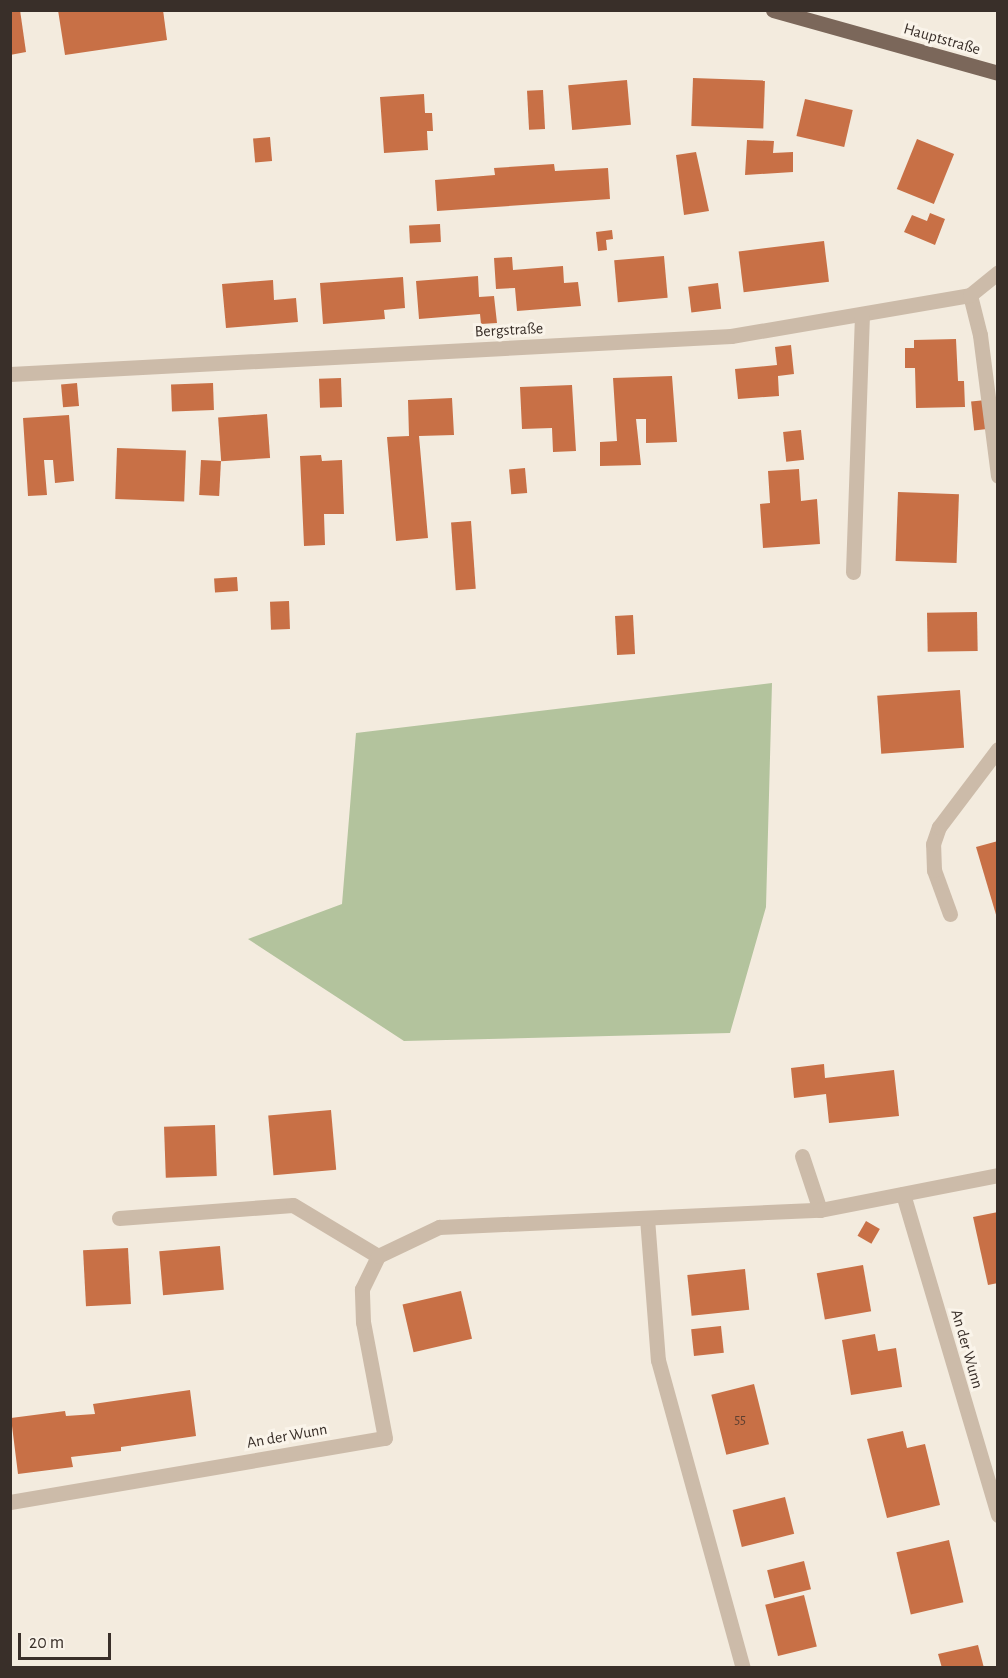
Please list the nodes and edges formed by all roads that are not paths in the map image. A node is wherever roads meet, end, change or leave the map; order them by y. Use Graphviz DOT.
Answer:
graph roads {
  1 [pos="773,10"];
  2 [pos="998,73"];
  3 [pos="998,272"];
  4 [pos="970,295"];
  5 [pos="862,314"];
  6 [pos="10,374"];
  7 [pos="998,476"];
  8 [pos="853,572"];
  9 [pos="998,749"];
  10 [pos="950,914"];
  11 [pos="802,1156"];
  12 [pos="998,1175"];
  13 [pos="903,1194"];
  14 [pos="820,1209"];
  15 [pos="118,1218"];
  16 [pos="647,1218"];
  17 [pos="378,1256"];
  18 [pos="10,1502"];
  19 [pos="998,1515"];
  20 [pos="743,1668"];
  1 -- 2 [label="main road, Hauptstraße"];
  3 -- 4 [label="street, Bergstraße"];
  4 -- 5 [label="street, Bergstraße"];
  4 -- 7 [label="street"];
  5 -- 6 [label="street, Bergstraße"];
  5 -- 8 [label="street"];
  9 -- 10 [label="street"];
  11 -- 14 [label="street"];
  12 -- 13 [label="street"];
  13 -- 14 [label="street"];
  13 -- 19 [label="street, An der Wunn"];
  14 -- 16 [label="street"];
  15 -- 17 [label="street"];
  16 -- 17 [label="street"];
  16 -- 20 [label="street"];
  17 -- 18 [label="street, An der Wunn"];
}
